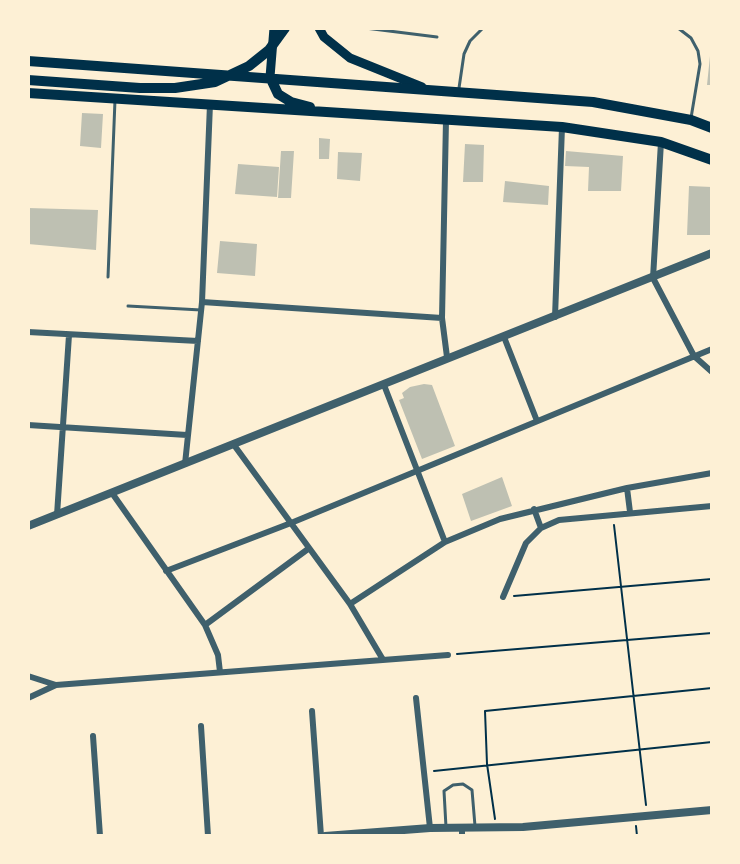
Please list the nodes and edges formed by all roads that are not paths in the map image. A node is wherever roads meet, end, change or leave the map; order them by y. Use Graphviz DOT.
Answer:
graph roads {
  1 [pos="273,28"];
  2 [pos="285,28"];
  3 [pos="319,28"];
  4 [pos="364,28"];
  5 [pos="483,28"];
  6 [pos="678,28"];
  7 [pos="437,37"];
  8 [pos="28,61"];
  9 [pos="270,78"];
  10 [pos="28,80"];
  11 [pos="427,89"];
  12 [pos="459,90"];
  13 [pos="28,93"];
  14 [pos="115,98"];
  15 [pos="210,104"];
  16 [pos="337,114"];
  17 [pos="446,120"];
  18 [pos="691,120"];
  19 [pos="562,127"];
  20 [pos="711,128"];
  21 [pos="661,142"];
  22 [pos="711,160"];
  23 [pos="711,253"];
  24 [pos="108,277"];
  25 [pos="653,278"];
  26 [pos="202,302"];
  27 [pos="128,306"];
  28 [pos="201,310"];
  29 [pos="555,317"];
  30 [pos="442,318"];
  31 [pos="28,332"];
  32 [pos="69,335"];
  33 [pos="504,337"];
  34 [pos="198,341"];
  35 [pos="711,349"];
  36 [pos="694,356"];
  37 [pos="447,357"];
  38 [pos="711,372"];
  39 [pos="384,385"];
  40 [pos="537,421"];
  41 [pos="28,425"];
  42 [pos="62,426"];
  43 [pos="187,435"];
  44 [pos="234,445"];
  45 [pos="184,464"];
  46 [pos="418,470"];
  47 [pos="711,473"];
  48 [pos="627,488"];
  49 [pos="112,493"];
  50 [pos="711,506"];
  51 [pos="534,509"];
  52 [pos="630,512"];
  53 [pos="57,515"];
  54 [pos="291,523"];
  55 [pos="28,526"];
  56 [pos="541,528"];
  57 [pos="445,542"];
  58 [pos="308,549"];
  59 [pos="166,571"];
  60 [pos="503,597"];
  61 [pos="350,604"];
  62 [pos="205,625"];
  63 [pos="448,655"];
  64 [pos="382,658"];
  65 [pos="220,672"];
  66 [pos="28,676"];
  67 [pos="56,685"];
  68 [pos="28,698"];
  69 [pos="416,698"];
  70 [pos="312,711"];
  71 [pos="201,726"];
  72 [pos="93,736"];
  73 [pos="711,810"];
  74 [pos="430,828"];
  75 [pos="447,829"];
  76 [pos="476,829"];
  77 [pos="462,832"];
  78 [pos="100,836"];
  79 [pos="208,836"];
  80 [pos="323,836"];
  1 -- 9 [label="main road"];
  2 -- 10 [label="main road"];
  3 -- 11 [label="main road"];
  4 -- 7 [label="lane"];
  5 -- 12 [label="lane"];
  6 -- 18 [label="lane"];
  8 -- 9 [label="main road"];
  9 -- 11 [label="main road"];
  9 -- 16 [label="main road"];
  11 -- 12 [label="main road"];
  12 -- 18 [label="main road"];
  13 -- 14 [label="main road"];
  14 -- 15 [label="main road"];
  14 -- 24 [label="lane"];
  15 -- 16 [label="main road"];
  15 -- 26 [label="street"];
  16 -- 17 [label="main road"];
  17 -- 19 [label="main road"];
  17 -- 30 [label="street"];
  18 -- 20 [label="main road"];
  19 -- 21 [label="main road"];
  19 -- 29 [label="street"];
  21 -- 22 [label="main road"];
  21 -- 25 [label="street"];
  23 -- 25 [label="street"];
  25 -- 29 [label="street"];
  25 -- 36 [label="street"];
  26 -- 28 [label="street"];
  26 -- 30 [label="street"];
  27 -- 28 [label="lane"];
  28 -- 34 [label="street"];
  29 -- 33 [label="street"];
  30 -- 37 [label="street"];
  31 -- 32 [label="street"];
  32 -- 34 [label="street"];
  32 -- 42 [label="street"];
  33 -- 37 [label="street"];
  33 -- 40 [label="street"];
  34 -- 43 [label="street"];
  35 -- 36 [label="street"];
  36 -- 38 [label="street"];
  36 -- 40 [label="street"];
  37 -- 39 [label="street"];
  39 -- 44 [label="street"];
  39 -- 46 [label="street"];
  40 -- 46 [label="street"];
  41 -- 42 [label="street"];
  42 -- 43 [label="street"];
  42 -- 53 [label="street"];
  43 -- 45 [label="street"];
  44 -- 45 [label="street"];
  44 -- 54 [label="street"];
  45 -- 49 [label="street"];
  46 -- 54 [label="street"];
  46 -- 57 [label="street"];
  47 -- 48 [label="street"];
  48 -- 51 [label="street"];
  48 -- 52 [label="street"];
  49 -- 53 [label="street"];
  49 -- 59 [label="street"];
  50 -- 52 [label="street"];
  51 -- 56 [label="street"];
  51 -- 57 [label="street"];
  52 -- 56 [label="street"];
  53 -- 55 [label="street"];
  54 -- 58 [label="street"];
  54 -- 59 [label="street"];
  56 -- 60 [label="street"];
  57 -- 61 [label="street"];
  58 -- 61 [label="street"];
  58 -- 62 [label="street"];
  59 -- 62 [label="street"];
  61 -- 64 [label="street"];
  62 -- 65 [label="street"];
  63 -- 64 [label="street"];
  64 -- 65 [label="street"];
  65 -- 67 [label="street"];
  66 -- 67 [label="street"];
  67 -- 68 [label="street"];
  69 -- 74 [label="street"];
  70 -- 80 [label="street"];
  71 -- 79 [label="street"];
  72 -- 78 [label="street"];
  73 -- 76 [label="street"];
  74 -- 75 [label="street"];
  74 -- 80 [label="street"];
  75 -- 76 [label="lane"];
  75 -- 77 [label="street"];
  76 -- 77 [label="street"];
}
